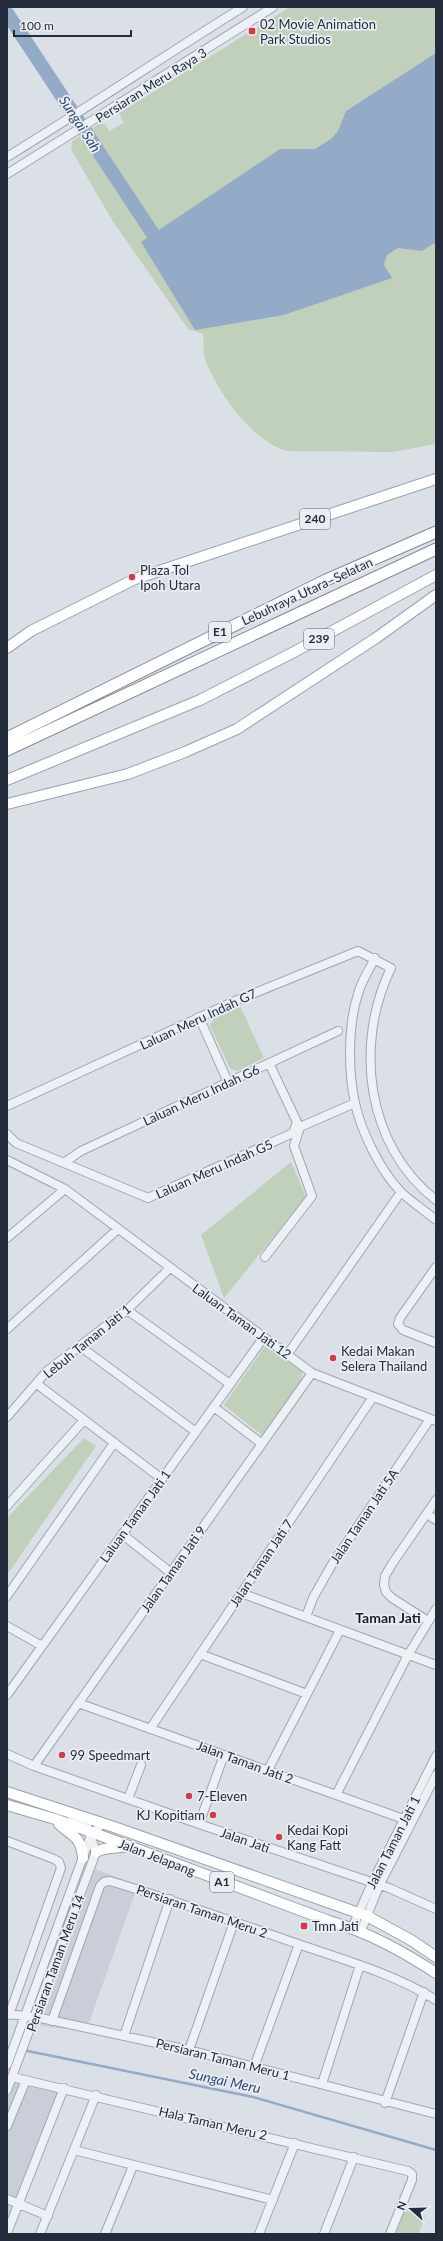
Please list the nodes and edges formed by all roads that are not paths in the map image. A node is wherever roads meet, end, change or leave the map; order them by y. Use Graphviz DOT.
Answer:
graph roads {
  1 [pos="243,7"];
  2 [pos="273,7"];
  3 [pos="7,157"];
  4 [pos="7,174"];
  5 [pos="436,479"];
  6 [pos="436,532"];
  7 [pos="436,549"];
  8 [pos="436,575"];
  9 [pos="436,595"];
  10 [pos="7,648"];
  11 [pos="7,738"];
  12 [pos="7,750"];
  13 [pos="7,780"];
  14 [pos="7,804"];
  15 [pos="374,958"];
  16 [pos="199,1017"];
  17 [pos="338,1031"];
  18 [pos="269,1063"];
  19 [pos="228,1082"];
  20 [pos="355,1103"];
  21 [pos="7,1106"];
  22 [pos="7,1134"];
  23 [pos="7,1160"];
  24 [pos="65,1162"];
  25 [pos="65,1189"];
  26 [pos="401,1192"];
  27 [pos="436,1200"];
  28 [pos="436,1220"];
  29 [pos="118,1229"];
  30 [pos="7,1238"];
  31 [pos="265,1257"];
  32 [pos="436,1267"];
  33 [pos="170,1268"];
  34 [pos="127,1310"];
  35 [pos="7,1329"];
  36 [pos="264,1337"];
  37 [pos="436,1342"];
  38 [pos="81,1346"];
  39 [pos="287,1355"];
  40 [pos="312,1372"];
  41 [pos="37,1384"];
  42 [pos="230,1384"];
  43 [pos="373,1397"];
  44 [pos="214,1407"];
  45 [pos="7,1417"];
  46 [pos="84,1420"];
  47 [pos="433,1420"];
  48 [pos="196,1432"];
  49 [pos="114,1443"];
  50 [pos="262,1444"];
  51 [pos="162,1479"];
  52 [pos="436,1500"];
  53 [pos="7,1506"];
  54 [pos="427,1514"];
  55 [pos="436,1520"];
  56 [pos="122,1534"];
  57 [pos="171,1573"];
  58 [pos="241,1593"];
  59 [pos="7,1596"];
  60 [pos="436,1609"];
  61 [pos="306,1617"];
  62 [pos="428,1621"];
  63 [pos="7,1626"];
  64 [pos="340,1630"];
  65 [pos="42,1646"];
  66 [pos="200,1654"];
  67 [pos="408,1655"];
  68 [pos="436,1665"];
  69 [pos="7,1693"];
  70 [pos="307,1694"];
  71 [pos="78,1704"];
  72 [pos="150,1729"];
  73 [pos="7,1754"];
  74 [pos="224,1755"];
  75 [pos="436,1756"];
  76 [pos="34,1766"];
  77 [pos="141,1766"];
  78 [pos="268,1770"];
  79 [pos="436,1775"];
  80 [pos="7,1792"];
  81 [pos="336,1795"];
  82 [pos="128,1799"];
  83 [pos="7,1805"];
  84 [pos="55,1819"];
  85 [pos="408,1820"];
  86 [pos="103,1823"];
  87 [pos="199,1824"];
  88 [pos="91,1833"];
  89 [pos="7,1841"];
  90 [pos="127,1846"];
  91 [pos="96,1852"];
  92 [pos="83,1858"];
  93 [pos="375,1885"];
  94 [pos="170,1899"];
  95 [pos="436,1909"];
  96 [pos="362,1915"];
  97 [pos="234,1922"];
  98 [pos="356,1930"];
  99 [pos="299,1944"];
  100 [pos="436,1957"];
  101 [pos="360,1965"];
  102 [pos="436,1973"];
  103 [pos="424,1992"];
  104 [pos="436,2000"];
  105 [pos="8,2015"];
  106 [pos="24,2018"];
  107 [pos="35,2020"];
  108 [pos="52,2021"];
  109 [pos="124,2036"];
  110 [pos="189,2050"];
  111 [pos="7,2065"];
  112 [pos="254,2067"];
  113 [pos="12,2077"];
  114 [pos="26,2080"];
  115 [pos="322,2084"];
  116 [pos="64,2088"];
  117 [pos="7,2090"];
  118 [pos="96,2095"];
  119 [pos="385,2103"];
  120 [pos="436,2114"];
  121 [pos="7,2126"];
  122 [pos="295,2143"];
  123 [pos="74,2150"];
  124 [pos="354,2157"];
  125 [pos="133,2166"];
  126 [pos="7,2199"];
  127 [pos="273,2200"];
  128 [pos="18,2204"];
  129 [pos="48,2216"];
  130 [pos="7,2233"];
  131 [pos="40,2234"];
  132 [pos="105,2234"];
  133 [pos="259,2234"];
  134 [pos="324,2234"];
  135 [pos="390,2234"];
  1 -- 3 [label="street, Persiaran Meru Raya 3"];
  2 -- 4 [label="street, Persiaran Meru Raya 3"];
  5 -- 10 [label="main road, 240"];
  6 -- 11 [label="highway, Lebuhraya Utara–Selatan / E1"];
  7 -- 12 [label="highway, Lebuhraya Utara–Selatan / E1"];
  8 -- 13 [label="main road, 239"];
  9 -- 14 [label="main road"];
  15 -- 16 [label="street, Laluan Meru Indah G7"];
  15 -- 20 [label="street"];
  15 -- 27 [label="street, Laluan Meru Indah G7"];
  16 -- 19 [label="street"];
  16 -- 21 [label="street, Laluan Meru Indah G7"];
  17 -- 18 [label="street, Laluan Meru Indah G6"];
  18 -- 19 [label="street, Laluan Meru Indah G6"];
  18 -- 24 [label="street, Laluan Meru Indah G5"];
  19 -- 24 [label="street, Laluan Meru Indah G6"];
  20 -- 26 [label="street"];
  20 -- 31 [label="street"];
  22 -- 24 [label="street"];
  23 -- 25 [label="street, Laluan Taman Jati 12"];
  25 -- 29 [label="street, Laluan Taman Jati 12"];
  25 -- 30 [label="street"];
  26 -- 28 [label="street"];
  26 -- 39 [label="street"];
  29 -- 33 [label="street, Laluan Taman Jati 12"];
  29 -- 35 [label="street"];
  32 -- 37 [label="street"];
  33 -- 34 [label="street, Lebuh Taman Jati 1"];
  33 -- 36 [label="street, Laluan Taman Jati 12"];
  34 -- 38 [label="street, Lebuh Taman Jati 1"];
  34 -- 42 [label="street"];
  36 -- 39 [label="street, Laluan Taman Jati 12"];
  36 -- 42 [label="street, Laluan Taman Jati 1"];
  38 -- 41 [label="street, Lebuh Taman Jati 1"];
  38 -- 48 [label="street"];
  39 -- 40 [label="street, Laluan Taman Jati 12"];
  40 -- 43 [label="street, Laluan Taman Jati 12"];
  40 -- 50 [label="street, Jalan Taman Jati 9"];
  41 -- 45 [label="street, Lebuh Taman Jati 1"];
  41 -- 46 [label="street"];
  42 -- 44 [label="street, Laluan Taman Jati 1"];
  43 -- 47 [label="street, Laluan Taman Jati 12"];
  43 -- 58 [label="street, Jalan Taman Jati 7"];
  44 -- 48 [label="street, Laluan Taman Jati 1"];
  44 -- 50 [label="street"];
  46 -- 49 [label="street"];
  46 -- 53 [label="street"];
  47 -- 61 [label="street, Jalan Taman Jati 5A"];
  48 -- 51 [label="street, Laluan Taman Jati 1"];
  49 -- 51 [label="street"];
  49 -- 59 [label="street"];
  50 -- 57 [label="street, Jalan Taman Jati 9"];
  51 -- 56 [label="street, Laluan Taman Jati 1"];
  52 -- 54 [label="street"];
  54 -- 55 [label="street"];
  54 -- 62 [label="street"];
  56 -- 57 [label="street"];
  56 -- 65 [label="street, Laluan Taman Jati 1"];
  57 -- 71 [label="street, Jalan Taman Jati 9"];
  58 -- 61 [label="street"];
  58 -- 66 [label="street, Jalan Taman Jati 7"];
  60 -- 62 [label="street"];
  61 -- 64 [label="street"];
  62 -- 67 [label="street"];
  63 -- 65 [label="street"];
  64 -- 67 [label="street"];
  64 -- 70 [label="street"];
  65 -- 69 [label="street, Laluan Taman Jati 1"];
  66 -- 70 [label="street"];
  66 -- 72 [label="street, Jalan Taman Jati 7"];
  67 -- 68 [label="street"];
  67 -- 81 [label="street"];
  70 -- 78 [label="street"];
  71 -- 72 [label="street, Jalan Taman Jati 2"];
  71 -- 76 [label="street, Jalan Taman Jati 9"];
  72 -- 74 [label="street, Jalan Taman Jati 2"];
  73 -- 76 [label="street, Jalan Jati"];
  74 -- 78 [label="street, Jalan Taman Jati 2"];
  74 -- 87 [label="street"];
  75 -- 85 [label="street, Jalan Taman Jati 1"];
  76 -- 82 [label="street, Jalan Jati"];
  77 -- 82 [label="street"];
  78 -- 81 [label="street, Jalan Taman Jati 2"];
  79 -- 85 [label="street, Jalan Taman Jati 1"];
  80 -- 86 [label="main road, Jalan Jelapang / A1"];
  80 -- 88 [label="street"];
  81 -- 85 [label="street, Jalan Taman Jati 2"];
  82 -- 87 [label="street, Jalan Jati"];
  83 -- 84 [label="main road, Jalan Jelapang / A1"];
  84 -- 88 [label="main road, Jalan Jelapang / A1"];
  84 -- 92 [label="main road"];
  85 -- 93 [label="street, Jalan Taman Jati 1"];
  86 -- 88 [label="street"];
  86 -- 96 [label="main road, Jalan Jelapang / A1"];
  87 -- 93 [label="street, Jalan Jati"];
  88 -- 90 [label="main road, Jalan Jelapang / A1"];
  88 -- 91 [label="street"];
  88 -- 92 [label="street, Persiaran Taman Meru 14"];
  89 -- 105 [label="street"];
  90 -- 91 [label="main road"];
  90 -- 98 [label="main road, Jalan Jelapang / A1"];
  91 -- 107 [label="street, Persiaran Taman Meru 14"];
  92 -- 106 [label="street, Persiaran Taman Meru 14"];
  93 -- 95 [label="street, Jalan Jati"];
  93 -- 96 [label="street, Jalan Taman Jati 1"];
  94 -- 97 [label="street, Persiaran Taman Meru 2"];
  94 -- 108 [label="street, Persiaran Taman Meru 2"];
  94 -- 109 [label="street"];
  96 -- 98 [label="street, Jalan Taman Jati 1"];
  96 -- 100 [label="main road, Jalan Jelapang / A1"];
  97 -- 99 [label="street, Persiaran Taman Meru 2"];
  97 -- 110 [label="street"];
  98 -- 102 [label="main road, Jalan Jelapang / A1"];
  99 -- 101 [label="street, Persiaran Taman Meru 2"];
  99 -- 112 [label="street"];
  101 -- 103 [label="street, Persiaran Taman Meru 2"];
  101 -- 115 [label="street"];
  103 -- 104 [label="street, Persiaran Taman Meru 2"];
  103 -- 119 [label="street"];
  105 -- 106 [label="street, Persiaran Taman Meru 1"];
  106 -- 107 [label="street, Persiaran Taman Meru 1"];
  106 -- 111 [label="street, Persiaran Taman Meru 14"];
  107 -- 108 [label="street, Persiaran Taman Meru 1"];
  107 -- 113 [label="street, Persiaran Taman Meru 14"];
  108 -- 109 [label="street, Persiaran Taman Meru 1"];
  109 -- 110 [label="street, Persiaran Taman Meru 1"];
  110 -- 112 [label="street, Persiaran Taman Meru 1"];
  112 -- 115 [label="street, Persiaran Taman Meru 1"];
  113 -- 114 [label="street, Hala Taman Meru 2"];
  113 -- 117 [label="street, Persiaran Taman Meru 14"];
  114 -- 116 [label="street, Hala Taman Meru 2"];
  114 -- 121 [label="street"];
  115 -- 119 [label="street, Persiaran Taman Meru 1"];
  116 -- 118 [label="street, Hala Taman Meru 2"];
  116 -- 128 [label="street"];
  118 -- 122 [label="street, Hala Taman Meru 2"];
  118 -- 123 [label="street"];
  119 -- 120 [label="street, Persiaran Taman Meru 1"];
  122 -- 124 [label="street, Hala Taman Meru 2"];
  122 -- 127 [label="street"];
  123 -- 125 [label="street"];
  123 -- 129 [label="street"];
  124 -- 134 [label="street"];
  124 -- 135 [label="street, Hala Taman Meru 2"];
  125 -- 127 [label="street"];
  125 -- 132 [label="street"];
  126 -- 128 [label="street"];
  127 -- 133 [label="street"];
  128 -- 129 [label="street"];
  128 -- 130 [label="street"];
  129 -- 131 [label="street"];
}
